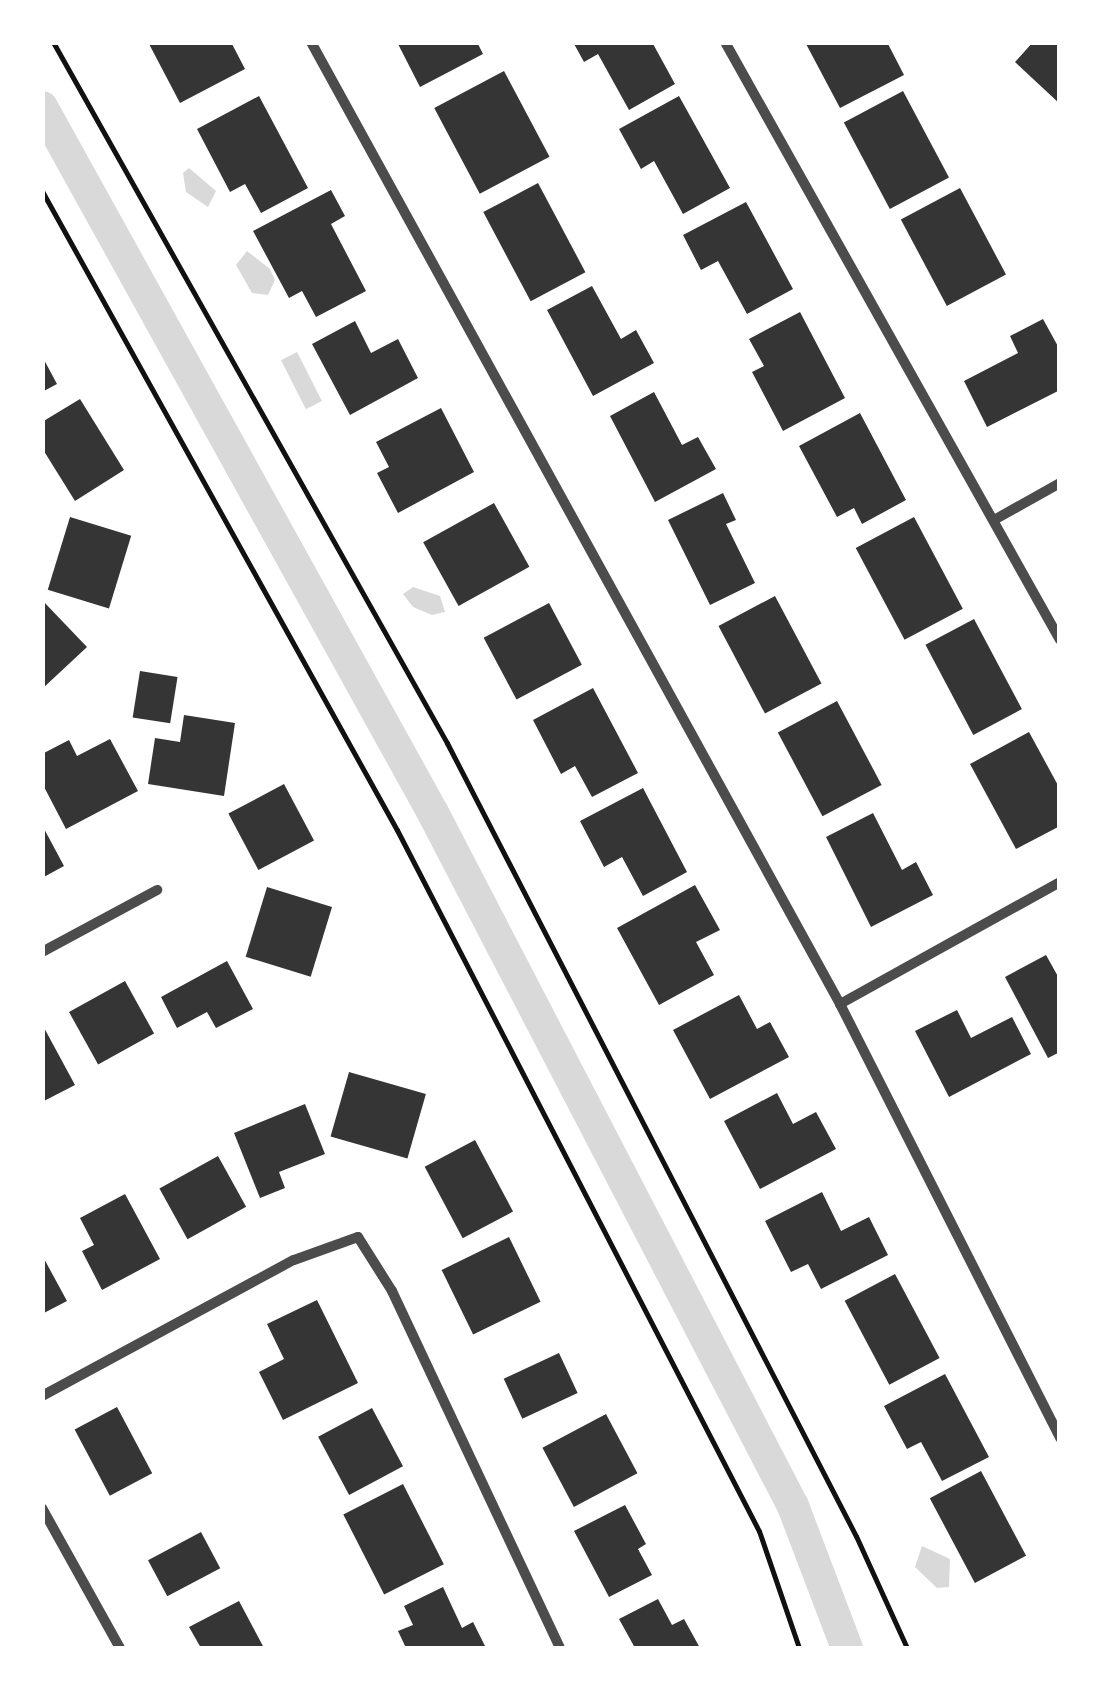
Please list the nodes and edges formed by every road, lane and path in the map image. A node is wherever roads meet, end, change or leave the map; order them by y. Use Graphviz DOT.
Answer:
graph roads {
  1 [pos="53,42"];
  2 [pos="311,42"];
  3 [pos="725,42"];
  4 [pos="42,190"];
  5 [pos="1060,483"];
  6 [pos="994,520"];
  7 [pos="1060,640"];
  8 [pos="1060,882"];
  9 [pos="157,890"];
  10 [pos="42,952"];
  11 [pos="840,1004"];
  12 [pos="42,1396"];
  13 [pos="1060,1438"];
  14 [pos="42,1508"];
  15 [pos="120,1648"];
  16 [pos="560,1648"];
  17 [pos="799,1648"];
  18 [pos="907,1648"];
  1 -- 18 [label="path"];
  2 -- 11 [label="street"];
  3 -- 6 [label="street"];
  4 -- 17 [label="path"];
  5 -- 6 [label="street"];
  6 -- 7 [label="street"];
  8 -- 11 [label="street"];
  9 -- 10 [label="street"];
  11 -- 13 [label="street"];
  12 -- 16 [label="street"];
  14 -- 15 [label="street"];
}
